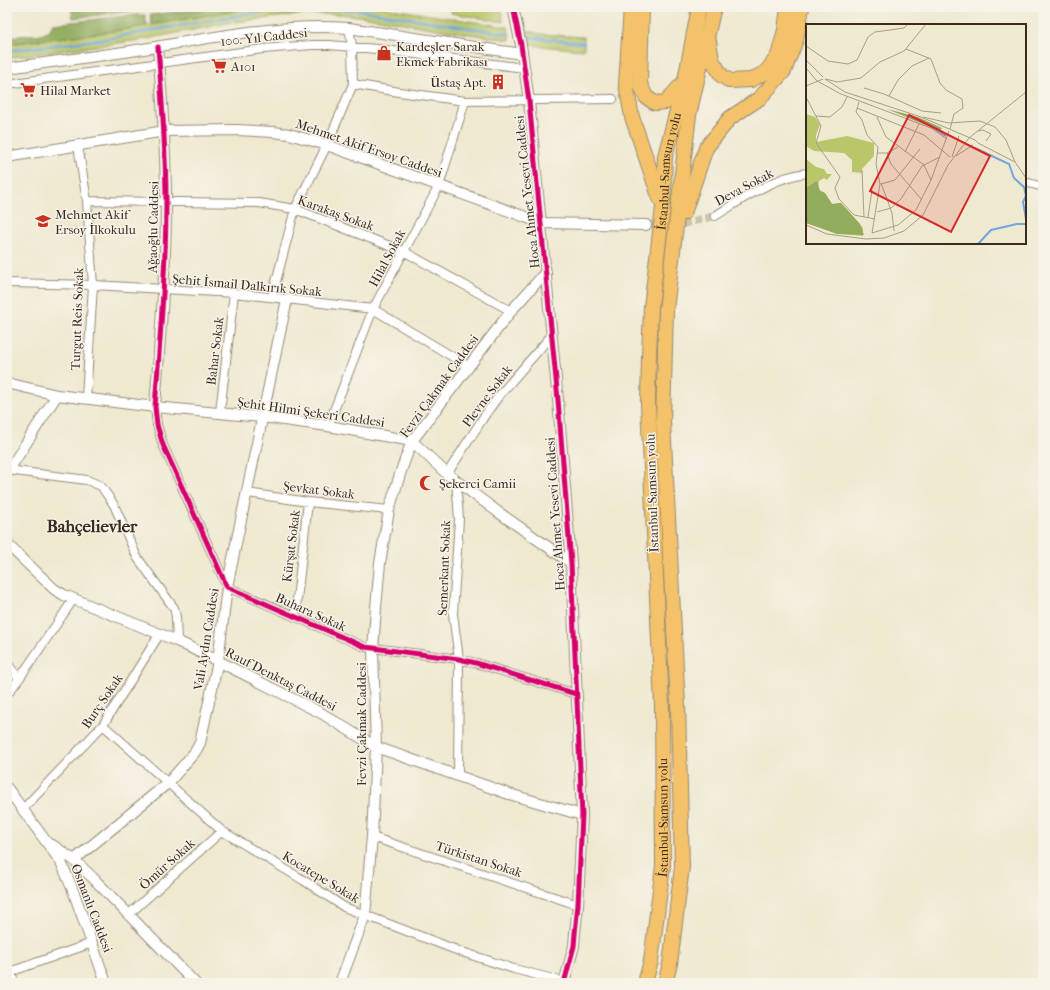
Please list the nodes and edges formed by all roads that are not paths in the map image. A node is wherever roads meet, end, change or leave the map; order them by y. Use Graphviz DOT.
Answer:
graph roads {
  1 [pos="513,7"];
  2 [pos="631,7"];
  3 [pos="642,7"];
  4 [pos="699,7"];
  5 [pos="714,7"];
  6 [pos="788,7"];
  7 [pos="802,7"];
  8 [pos="349,28"];
  9 [pos="708,35"];
  10 [pos="352,46"];
  11 [pos="158,47"];
  12 [pos="521,49"];
  13 [pos="160,64"];
  14 [pos="7,68"];
  15 [pos="524,68"];
  16 [pos="685,80"];
  17 [pos="7,84"];
  18 [pos="353,84"];
  19 [pos="613,99"];
  20 [pos="465,101"];
  21 [pos="529,101"];
  22 [pos="165,131"];
  23 [pos="326,145"];
  24 [pos="78,146"];
  25 [pos="7,157"];
  26 [pos="806,173"];
  27 [pos="1026,182"];
  28 [pos="439,186"];
  29 [pos="1043,187"];
  30 [pos="87,201"];
  31 [pos="166,201"];
  32 [pos="663,207"];
  33 [pos="295,209"];
  34 [pos="715,216"];
  35 [pos="542,223"];
  36 [pos="646,225"];
  37 [pos="674,241"];
  38 [pos="405,252"];
  39 [pos="546,272"];
  40 [pos="7,283"];
  41 [pos="93,285"];
  42 [pos="163,290"];
  43 [pos="234,293"];
  44 [pos="272,297"];
  45 [pos="287,298"];
  46 [pos="374,309"];
  47 [pos="511,311"];
  48 [pos="551,336"];
  49 [pos="468,366"];
  50 [pos="7,383"];
  51 [pos="57,395"];
  52 [pos="86,398"];
  53 [pos="155,407"];
  54 [pos="220,412"];
  55 [pos="262,417"];
  56 [pos="328,426"];
  57 [pos="412,441"];
  58 [pos="8,471"];
  59 [pos="447,474"];
  60 [pos="456,480"];
  61 [pos="247,493"];
  62 [pos="308,502"];
  63 [pos="389,510"];
  64 [pos="7,544"];
  65 [pos="571,563"];
  66 [pos="227,587"];
  67 [pos="73,600"];
  68 [pos="295,617"];
  69 [pos="159,635"];
  70 [pos="177,641"];
  71 [pos="373,649"];
  72 [pos="459,659"];
  73 [pos="7,661"];
  74 [pos="218,661"];
  75 [pos="19,679"];
  76 [pos="7,694"];
  77 [pos="576,694"];
  78 [pos="103,725"];
  79 [pos="376,747"];
  80 [pos="458,775"];
  81 [pos="169,782"];
  82 [pos="7,788"];
  83 [pos="23,809"];
  84 [pos="582,815"];
  85 [pos="222,831"];
  86 [pos="372,837"];
  87 [pos="46,840"];
  88 [pos="74,860"];
  89 [pos="578,905"];
  90 [pos="128,915"];
  91 [pos="365,915"];
  92 [pos="92,943"];
  93 [pos="9,973"];
  94 [pos="13,983"];
  95 [pos="106,983"];
  96 [pos="195,983"];
  97 [pos="340,983"];
  98 [pos="564,983"];
  99 [pos="645,983"];
  100 [pos="665,983"];
  1 -- 12 [label="street, Hoca Ahmet Yesevi Caddesi"];
  2 -- 32 [label="highway"];
  3 -- 16 [label="highway"];
  4 -- 16 [label="highway, İstanbul-Samsun yolu"];
  5 -- 9 [label="highway, İstanbul-Samsun yolu"];
  6 -- 9 [label="highway"];
  7 -- 37 [label="highway"];
  8 -- 10 [label="street"];
  8 -- 11 [label="street, 100. Yıl Caddesi"];
  8 -- 12 [label="street, 100. Yıl Caddesi"];
  9 -- 37 [label="highway, İstanbul-Samsun yolu"];
  10 -- 13 [label="street, 100. Yıl Caddesi"];
  10 -- 15 [label="street, 100. Yıl Caddesi"];
  10 -- 18 [label="street"];
  11 -- 13 [label="street, Ağaoğlu Caddesi"];
  11 -- 14 [label="street, 100. Yıl Caddesi"];
  12 -- 15 [label="street, Hoca Ahmet Yesevi Caddesi"];
  13 -- 17 [label="street, 100. Yıl Caddesi"];
  13 -- 22 [label="street, Ağaoğlu Caddesi"];
  15 -- 21 [label="street, Hoca Ahmet Yesevi Caddesi"];
  16 -- 32 [label="highway, İstanbul-Samsun yolu"];
  18 -- 20 [label="street"];
  18 -- 23 [label="street"];
  19 -- 21 [label="street"];
  20 -- 21 [label="street"];
  20 -- 28 [label="street, Hilal Sokak"];
  21 -- 35 [label="street, Hoca Ahmet Yesevi Caddesi"];
  22 -- 23 [label="street, Mehmet Akif Ersoy Caddesi"];
  22 -- 24 [label="street, Mehmet Akif Ersoy Caddesi"];
  22 -- 31 [label="street, Ağaoğlu Caddesi"];
  23 -- 28 [label="street, Mehmet Akif Ersoy Caddesi"];
  23 -- 33 [label="street"];
  24 -- 25 [label="street, Mehmet Akif Ersoy Caddesi"];
  24 -- 30 [label="street, Turgut Reis Sokak"];
  26 -- 34 [label="street, Deva Sokak"];
  27 -- 29 [label="street"];
  28 -- 35 [label="street, Mehmet Akif Ersoy Caddesi"];
  28 -- 38 [label="street, Hilal Sokak"];
  30 -- 31 [label="street, Karakaş Sokak"];
  30 -- 41 [label="street, Turgut Reis Sokak"];
  31 -- 33 [label="street, Karakaş Sokak"];
  31 -- 42 [label="street, Ağaoğlu Caddesi"];
  32 -- 99 [label="highway, İstanbul-Samsun yolu"];
  33 -- 38 [label="street, Karakaş Sokak"];
  33 -- 44 [label="street"];
  35 -- 36 [label="street, Mehmet Akif Ersoy Caddesi"];
  35 -- 39 [label="street, Hoca Ahmet Yesevi Caddesi"];
  37 -- 100 [label="highway, İstanbul-Samsun yolu"];
  38 -- 46 [label="street, Hilal Sokak"];
  38 -- 47 [label="street, Karakaş Sokak"];
  39 -- 47 [label="street, Fevzi Çakmak Caddesi"];
  39 -- 48 [label="street, Hoca Ahmet Yesevi Caddesi"];
  40 -- 41 [label="street, Şehit İsmail Dalkırık Sokak"];
  41 -- 42 [label="street, Şehit İsmail Dalkırık Sokak"];
  41 -- 52 [label="street, Turgut Reis Sokak"];
  42 -- 43 [label="street, Şehit İsmail Dalkırık Sokak"];
  42 -- 53 [label="street, Ağaoğlu Caddesi"];
  43 -- 44 [label="street, Şehit İsmail Dalkırık Sokak"];
  43 -- 54 [label="street, Bahar Sokak"];
  44 -- 45 [label="street, Şehit İsmail Dalkırık Sokak"];
  45 -- 46 [label="street, Şehit İsmail Dalkırık Sokak"];
  45 -- 55 [label="street, Vali Aydın Caddesi"];
  46 -- 49 [label="street, Şehit İsmail Dalkırık Sokak"];
  46 -- 56 [label="street, Hilal Sokak"];
  47 -- 49 [label="street, Fevzi Çakmak Caddesi"];
  48 -- 59 [label="street, Plevne Sokak"];
  48 -- 65 [label="street, Hoca Ahmet Yesevi Caddesi"];
  49 -- 57 [label="street, Fevzi Çakmak Caddesi"];
  50 -- 51 [label="street, Şehit Hilmi Şekeri Caddesi"];
  51 -- 52 [label="street, Şehit Hilmi Şekeri Caddesi"];
  51 -- 58 [label="street"];
  52 -- 53 [label="street, Şehit Hilmi Şekeri Caddesi"];
  53 -- 54 [label="street, Şehit Hilmi Şekeri Caddesi"];
  53 -- 66 [label="street"];
  54 -- 55 [label="street, Şehit Hilmi Şekeri Caddesi"];
  55 -- 56 [label="street, Şehit Hilmi Şekeri Caddesi"];
  55 -- 61 [label="street, Vali Aydın Caddesi"];
  56 -- 57 [label="street, Şehit Hilmi Şekeri Caddesi"];
  57 -- 59 [label="street"];
  57 -- 63 [label="street, Fevzi Çakmak Caddesi"];
  58 -- 70 [label="street"];
  59 -- 60 [label="street"];
  60 -- 65 [label="street"];
  60 -- 72 [label="street, Semerkant Sokak"];
  61 -- 62 [label="street, Şevkat Sokak"];
  61 -- 66 [label="street, Vali Aydın Caddesi"];
  62 -- 63 [label="street, Şevkat Sokak"];
  62 -- 68 [label="street, Kürşat Sokak"];
  63 -- 71 [label="street, Fevzi Çakmak Caddesi"];
  64 -- 67 [label="street, Rauf Denktaş Caddesi"];
  65 -- 77 [label="street, Hoca Ahmet Yesevi Caddesi"];
  66 -- 68 [label="street, Buhara Sokak"];
  66 -- 74 [label="street, Vali Aydın Caddesi"];
  67 -- 69 [label="street, Rauf Denktaş Caddesi"];
  67 -- 75 [label="street"];
  68 -- 71 [label="street, Buhara Sokak"];
  69 -- 70 [label="street, Rauf Denktaş Caddesi"];
  69 -- 78 [label="street, Burç Sokak"];
  70 -- 74 [label="street, Rauf Denktaş Caddesi"];
  71 -- 72 [label="street, Buhara Sokak"];
  71 -- 79 [label="street, Fevzi Çakmak Caddesi"];
  72 -- 77 [label="street, Buhara Sokak"];
  72 -- 80 [label="street, Semerkant Sokak"];
  73 -- 75 [label="street"];
  74 -- 79 [label="street, Rauf Denktaş Caddesi"];
  74 -- 81 [label="street, Vali Aydın Caddesi"];
  75 -- 76 [label="street"];
  77 -- 84 [label="street, Hoca Ahmet Yesevi Caddesi"];
  78 -- 81 [label="street, Kocatepe Sokak"];
  78 -- 83 [label="street, Burç Sokak"];
  79 -- 80 [label="street, Rauf Denktaş Caddesi"];
  79 -- 86 [label="street, Fevzi Çakmak Caddesi"];
  80 -- 84 [label="street, Rauf Denktaş Caddesi"];
  81 -- 85 [label="street, Kocatepe Sokak"];
  81 -- 88 [label="street, Vali Aydın Caddesi"];
  82 -- 83 [label="street, Osmanlı Caddesi"];
  83 -- 87 [label="street, Osmanlı Caddesi"];
  84 -- 89 [label="street, Hoca Ahmet Yesevi Caddesi"];
  85 -- 90 [label="street, Ömür Sokak"];
  85 -- 91 [label="street, Kocatepe Sokak"];
  86 -- 89 [label="street, Türkistan Sokak"];
  86 -- 91 [label="street, Fevzi Çakmak Caddesi"];
  87 -- 88 [label="street"];
  87 -- 92 [label="street, Osmanlı Caddesi"];
  88 -- 90 [label="street"];
  89 -- 98 [label="street, Hoca Ahmet Yesevi Caddesi"];
  90 -- 96 [label="street"];
  91 -- 97 [label="street, Fevzi Çakmak Caddesi"];
  91 -- 98 [label="street, Kocatepe Sokak"];
  92 -- 93 [label="street"];
  92 -- 95 [label="street, Osmanlı Caddesi"];
  93 -- 94 [label="street"];
}
